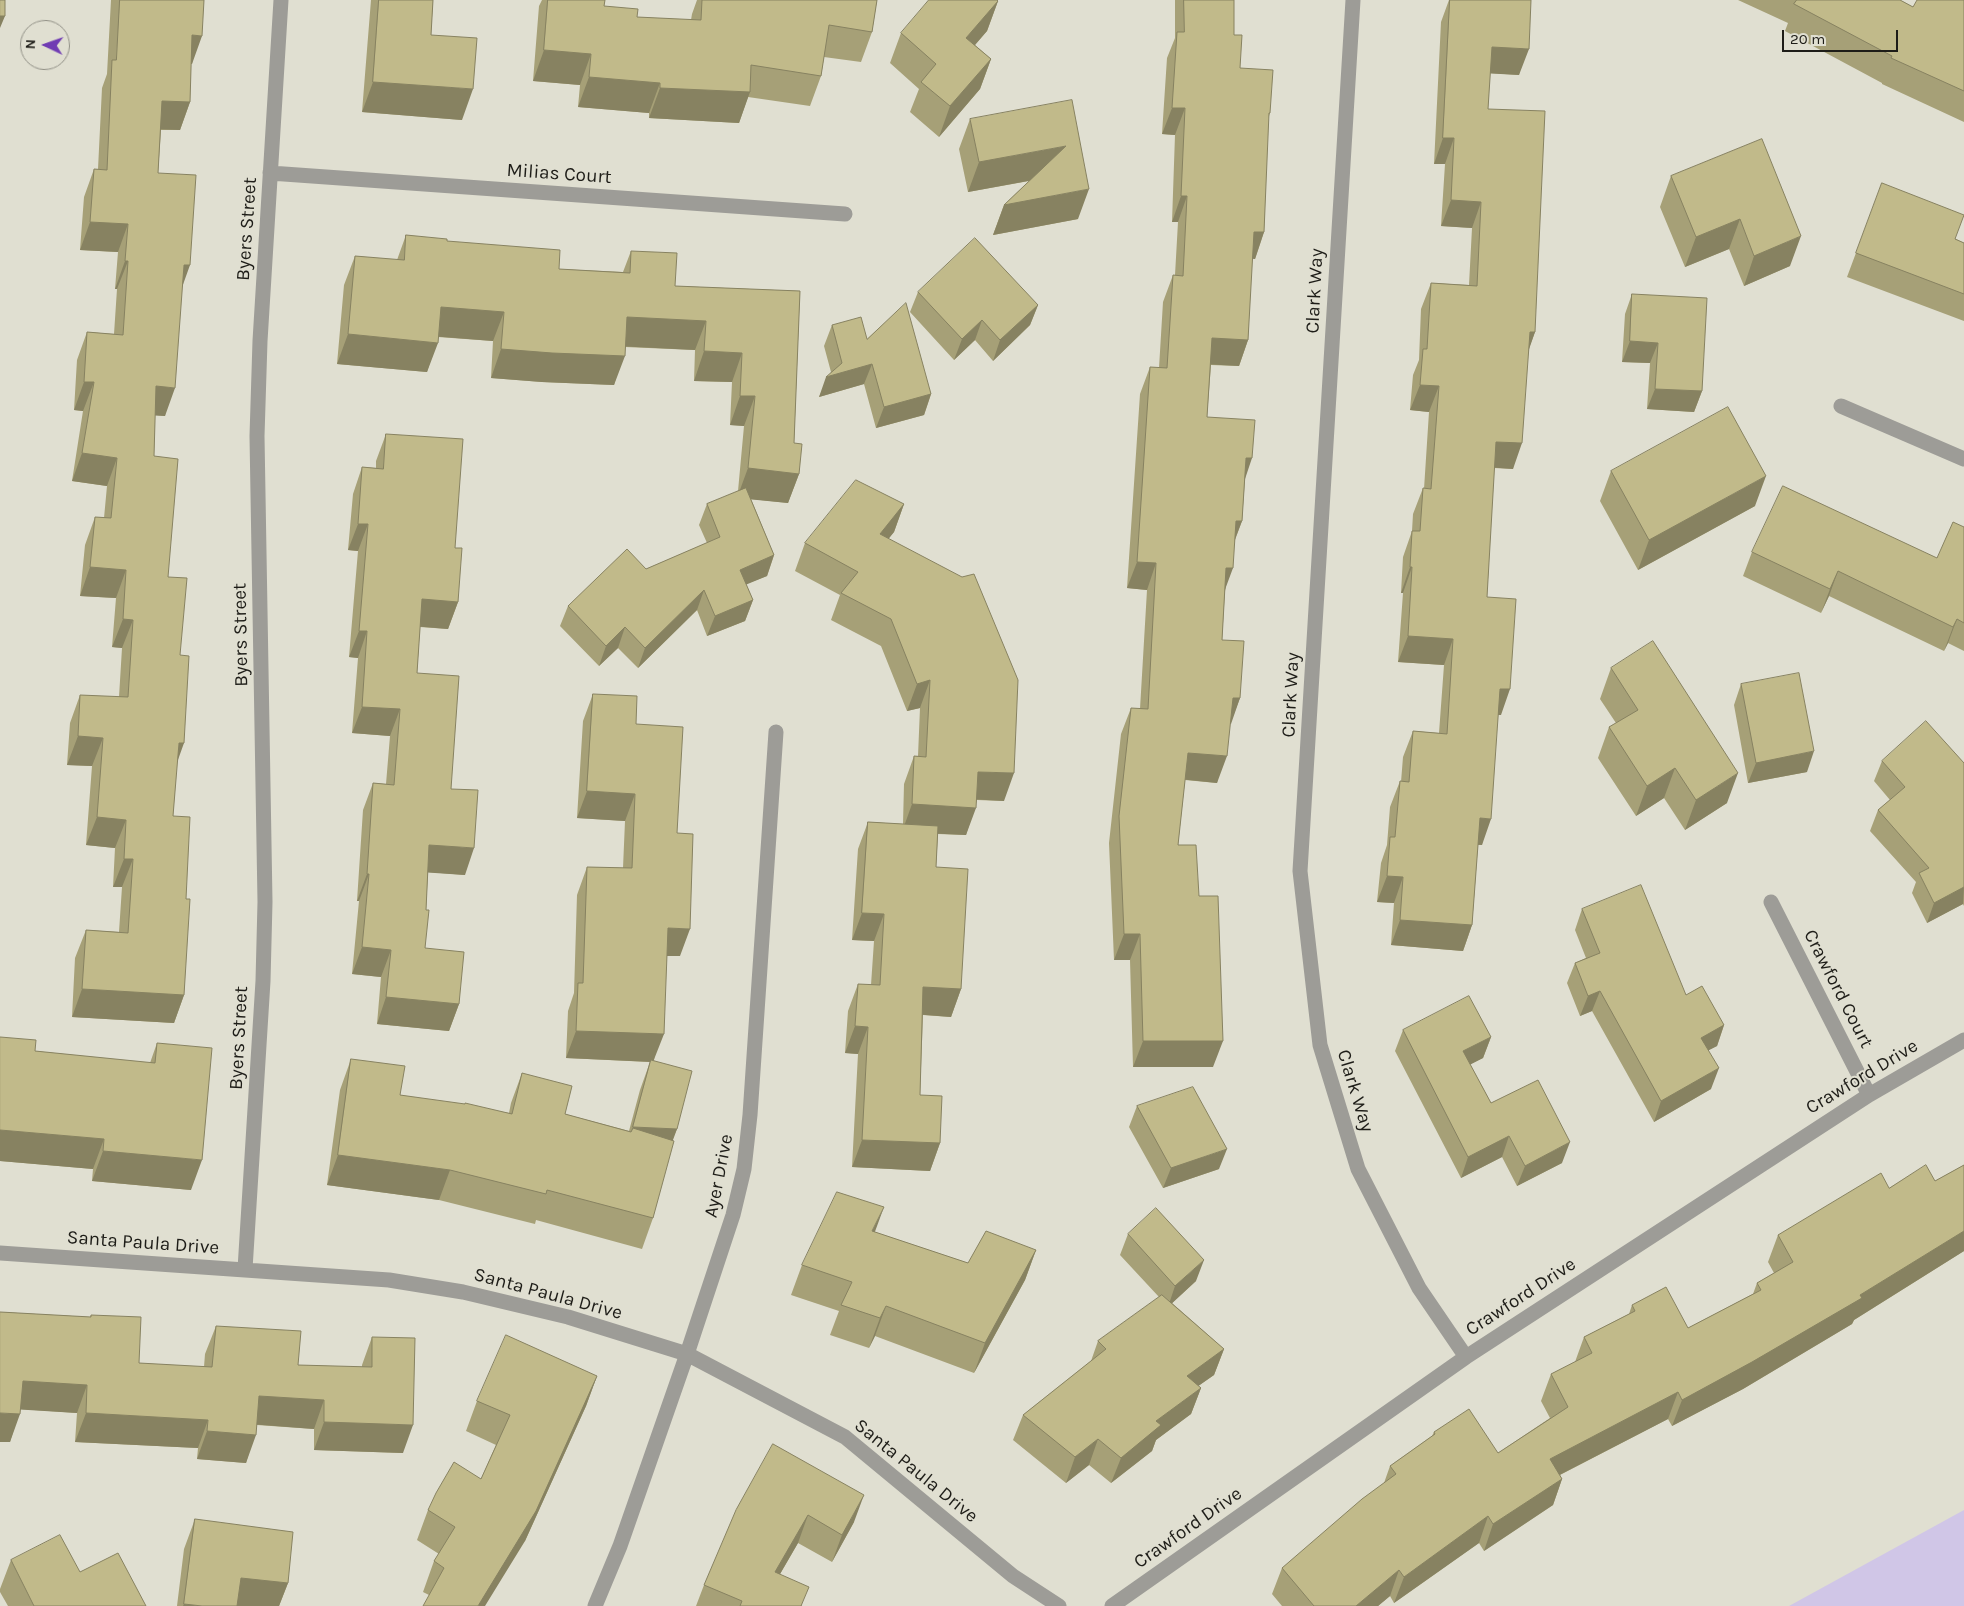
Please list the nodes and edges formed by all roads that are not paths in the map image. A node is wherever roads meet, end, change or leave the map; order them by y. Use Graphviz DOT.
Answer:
graph roads {
  1 [pos="281,0"];
  2 [pos="1353,0"];
  3 [pos="270,173"];
  4 [pos="845,214"];
  5 [pos="1841,406"];
  6 [pos="1964,458"];
  7 [pos="776,732"];
  8 [pos="1771,902"];
  9 [pos="1964,1040"];
  10 [pos="1869,1094"];
  11 [pos="0,1253"];
  12 [pos="245,1269"];
  13 [pos="687,1354"];
  14 [pos="1466,1357"];
  15 [pos="595,1606"];
  16 [pos="1059,1606"];
  17 [pos="1112,1606"];
  1 -- 3 [label="street, Byers Street"];
  2 -- 14 [label="street, Clark Way"];
  3 -- 4 [label="street, Milias Court"];
  3 -- 12 [label="street, Byers Street"];
  5 -- 6 [label="street"];
  7 -- 13 [label="street, Ayer Drive"];
  8 -- 10 [label="street, Crawford Court"];
  9 -- 10 [label="street, Crawford Drive"];
  10 -- 14 [label="street, Crawford Drive"];
  11 -- 12 [label="street, Santa Paula Drive"];
  12 -- 13 [label="street, Santa Paula Drive"];
  13 -- 15 [label="street, Ayer Drive"];
  13 -- 16 [label="street, Santa Paula Drive"];
  14 -- 17 [label="street, Crawford Drive"];
}
